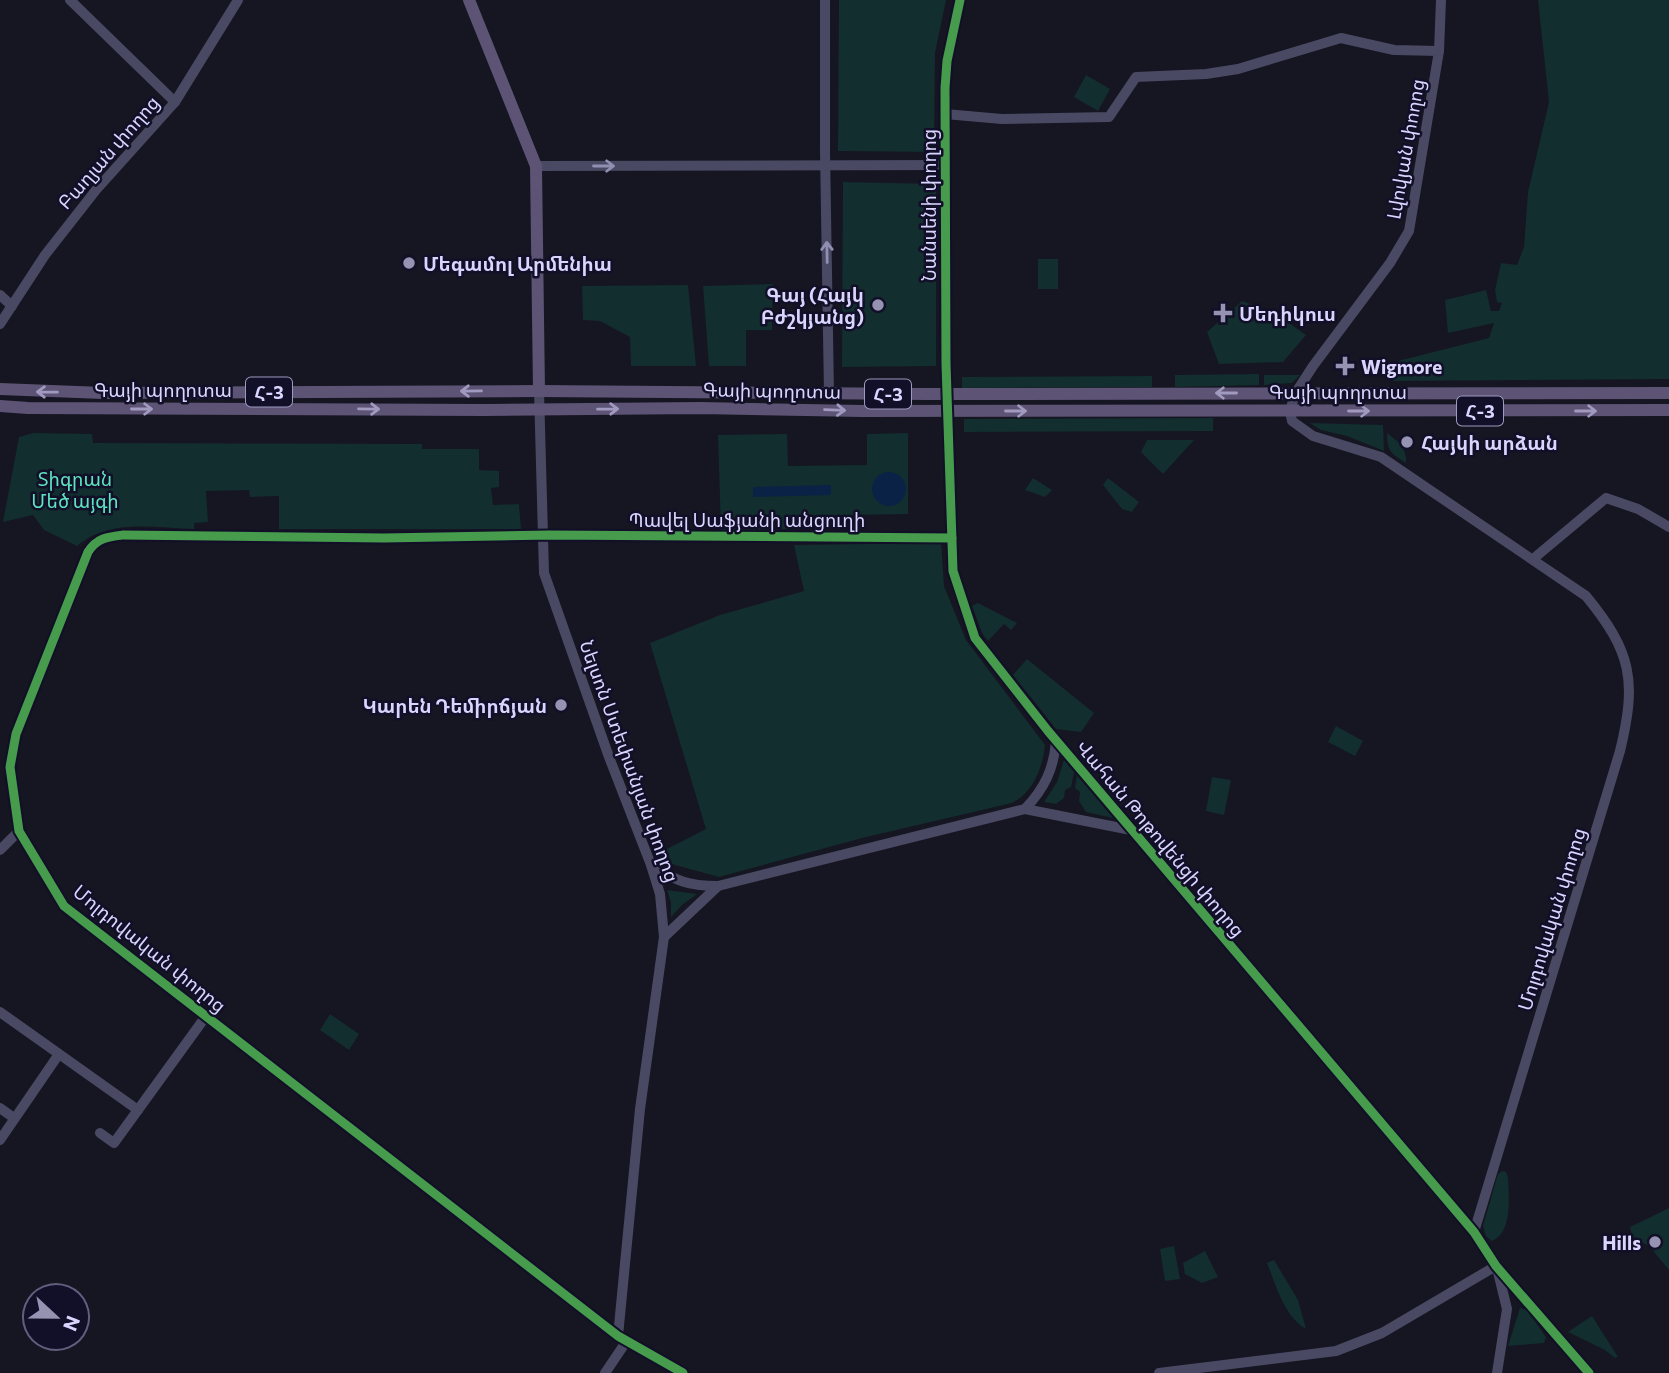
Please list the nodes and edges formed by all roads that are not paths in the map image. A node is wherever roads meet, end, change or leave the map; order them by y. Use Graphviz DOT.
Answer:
graph roads {
  1 [pos="70,0"];
  2 [pos="238,0"];
  3 [pos="469,0"];
  4 [pos="825,0"];
  5 [pos="960,0"];
  6 [pos="1441,0"];
  7 [pos="1439,51"];
  8 [pos="175,102"];
  9 [pos="945,114"];
  10 [pos="945,165"];
  11 [pos="536,166"];
  12 [pos="825,166"];
  13 [pos="0,295"];
  14 [pos="12,306"];
  15 [pos="0,324"];
  16 [pos="0,389"];
  17 [pos="539,391"];
  18 [pos="1669,393"];
  19 [pos="829,394"];
  20 [pos="947,394"];
  21 [pos="1295,394"];
  22 [pos="0,406"];
  23 [pos="540,410"];
  24 [pos="1669,410"];
  25 [pos="947,411"];
  26 [pos="1290,411"];
  27 [pos="1669,527"];
  28 [pos="541,535"];
  29 [pos="952,538"];
  30 [pos="1533,559"];
  31 [pos="1056,741"];
  32 [pos="5,766"];
  33 [pos="1025,809"];
  34 [pos="1131,830"];
  35 [pos="19,831"];
  36 [pos="0,850"];
  37 [pos="651,864"];
  38 [pos="718,886"];
  39 [pos="664,937"];
  40 [pos="0,1012"];
  41 [pos="206,1016"];
  42 [pos="58,1054"];
  43 [pos="0,1108"];
  44 [pos="138,1110"];
  45 [pos="14,1118"];
  46 [pos="100,1133"];
  47 [pos="0,1140"];
  48 [pos="1474,1232"];
  49 [pos="1496,1266"];
  50 [pos="622,1339"];
  51 [pos="605,1373"];
  52 [pos="683,1373"];
  53 [pos="1159,1373"];
  54 [pos="1497,1373"];
  55 [pos="1589,1373"];
  1 -- 8 [label="street"];
  2 -- 8 [label="street, Բաղյան փողոց"];
  3 -- 11 [label="main road"];
  4 -- 12 [label="street"];
  5 -- 9 [label="street, Նանսենի փողոց"];
  6 -- 7 [label="street, Լվովյան փողոց"];
  7 -- 9 [label="street"];
  7 -- 21 [label="street, Լվովյան փողոց"];
  8 -- 14 [label="street, Բաղյան փողոց"];
  9 -- 10 [label="street, Նանսենի փողոց"];
  10 -- 12 [label="street"];
  10 -- 20 [label="street, Նանսենի փողոց"];
  11 -- 12 [label="street, one-way"];
  11 -- 17 [label="main road"];
  19 -- 12 [label="street, one-way"];
  13 -- 14 [label="street"];
  14 -- 15 [label="street, Բաղյան փողոց"];
  17 -- 16 [label="main road, Գայի պողոտա / Հ-3, one-way"];
  17 -- 19 [label="main road, Գայի պողոտա / Հ-3"];
  17 -- 23 [label="street, Նելսոն Ստեփանյան փողոց"];
  18 -- 21 [label="main road, Գայի պողոտա / Հ-3"];
  19 -- 20 [label="main road, Գայի պողոտա / Հ-3"];
  21 -- 20 [label="main road, Գայի պողոտա / Հ-3, one-way"];
  20 -- 25 [label="street, Նանսենի փողոց"];
  21 -- 26 [label="street"];
  22 -- 23 [label="main road, Գայի պողոտա / Հ-3, one-way"];
  23 -- 25 [label="main road, Գայի պողոտա / Հ-3, one-way"];
  23 -- 28 [label="street, Նելսոն Ստեփանյան փողոց"];
  26 -- 24 [label="main road, Գայի պողոտա / Հ-3, one-way"];
  25 -- 26 [label="main road, Գայի պողոտա / Հ-3, one-way"];
  25 -- 29 [label="street, Վահան Թոթովենցի փողոց"];
  26 -- 30 [label="street, Մոլդովական փողոց"];
  27 -- 30 [label="street"];
  28 -- 29 [label="street, Պավել Սաֆյանի անցուղի"];
  28 -- 32 [label="street, Մոլդովական փողոց"];
  28 -- 37 [label="street, Նելսոն Ստեփանյան փողոց"];
  29 -- 31 [label="street, Վահան Թոթովենցի փողոց"];
  30 -- 48 [label="street, Մոլդովական փողոց"];
  31 -- 33 [label="street"];
  31 -- 34 [label="street, Վահան Թոթովենցի փողոց"];
  32 -- 35 [label="street, Մոլդովական փողոց"];
  33 -- 34 [label="street"];
  33 -- 38 [label="street"];
  34 -- 48 [label="street, Վահան Թոթովենցի փողոց"];
  35 -- 36 [label="street"];
  35 -- 41 [label="street, Մոլդովական փողոց"];
  37 -- 38 [label="street"];
  37 -- 39 [label="street, Նելսոն Ստեփանյան փողոց"];
  38 -- 39 [label="street"];
  39 -- 50 [label="street, Նելսոն Ստեփանյան փողոց"];
  40 -- 42 [label="street"];
  41 -- 44 [label="street"];
  41 -- 50 [label="street, Մոլդովական փողոց"];
  42 -- 44 [label="street"];
  42 -- 45 [label="street"];
  43 -- 45 [label="street"];
  44 -- 46 [label="street"];
  45 -- 47 [label="street"];
  48 -- 49 [label="street"];
  49 -- 53 [label="street"];
  49 -- 54 [label="street"];
  49 -- 55 [label="street"];
  50 -- 51 [label="street, Նելսոն Ստեփանյան փողոց"];
  50 -- 52 [label="street, Մոլդովական փողոց"];
}
